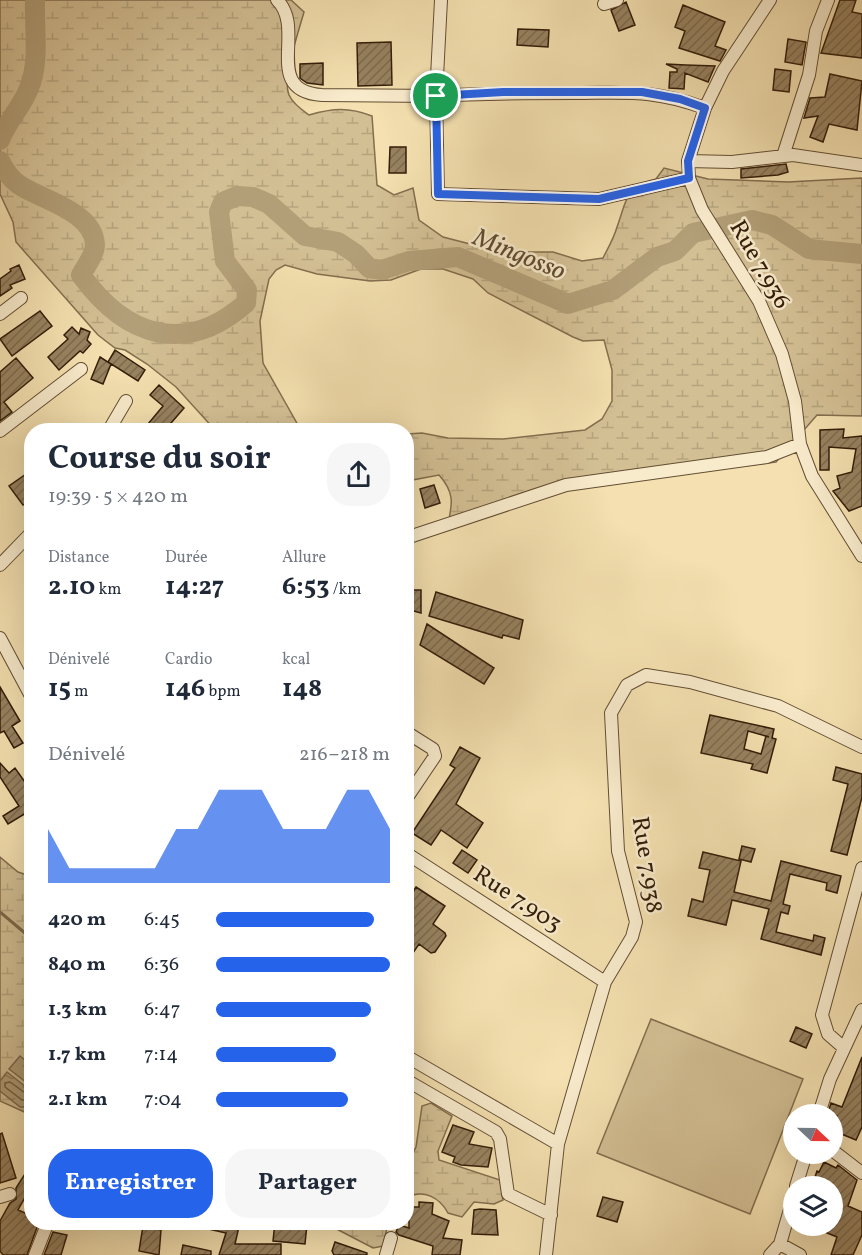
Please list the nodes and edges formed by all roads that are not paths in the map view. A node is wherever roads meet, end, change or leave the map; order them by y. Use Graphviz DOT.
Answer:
graph roads {
  1 [pos="277,0"];
  2 [pos="441,0"];
  3 [pos="617,0"];
  4 [pos="770,0"];
  5 [pos="828,0"];
  6 [pos="604,4"];
  7 [pos="436,96"];
  8 [pos="705,108"];
  9 [pos="783,156"];
  10 [pos="688,161"];
  11 [pos="862,165"];
  12 [pos="689,178"];
  13 [pos="21,298"];
  14 [pos="0,314"];
  15 [pos="81,369"];
  16 [pos="126,401"];
  17 [pos="113,423"];
  18 [pos="0,431"];
  19 [pos="800,444"];
  20 [pos="414,535"];
  21 [pos="24,540"];
  22 [pos="858,542"];
  23 [pos="862,556"];
  24 [pos="0,565"];
  25 [pos="0,638"];
  26 [pos="24,684"];
  27 [pos="414,737"];
  28 [pos="862,747"];
  29 [pos="414,787"];
  30 [pos="414,857"];
  31 [pos="862,868"];
  32 [pos="605,982"];
  33 [pos="862,1010"];
  34 [pos="844,1048"];
  35 [pos="414,1061"];
  36 [pos="414,1085"];
  37 [pos="823,1104"];
  38 [pos="558,1144"];
  39 [pos="843,1158"];
  40 [pos="862,1173"];
  41 [pos="551,1215"];
  42 [pos="45,1230"];
  43 [pos="783,1234"];
  44 [pos="391,1238"];
  45 [pos="780,1244"];
  46 [pos="35,1255"];
  47 [pos="386,1255"];
  48 [pos="546,1255"];
  49 [pos="770,1255"];
  50 [pos="800,1255"];
  1 -- 7 [label="street"];
  2 -- 7 [label="street"];
  3 -- 6 [label="street"];
  4 -- 8 [label="street, Rue 7.936"];
  5 -- 9 [label="street"];
  7 -- 8 [label="street"];
  7 -- 12 [label="street"];
  8 -- 10 [label="street, Rue 7.936"];
  9 -- 10 [label="street"];
  9 -- 11 [label="street"];
  10 -- 12 [label="street, Rue 7.936"];
  12 -- 19 [label="street, Rue 7.936"];
  13 -- 14 [label="street"];
  15 -- 18 [label="street"];
  16 -- 17 [label="street"];
  19 -- 20 [label="street"];
  19 -- 22 [label="street, Rue 7.936"];
  21 -- 24 [label="street"];
  22 -- 23 [label="street, Rue 7.936"];
  25 -- 26 [label="street"];
  27 -- 29 [label="street"];
  28 -- 32 [label="street, Rue 7.938"];
  30 -- 32 [label="street, Rue 7.903"];
  31 -- 34 [label="street"];
  32 -- 38 [label="street, Rue 7.938"];
  33 -- 34 [label="street"];
  34 -- 37 [label="street"];
  35 -- 38 [label="street"];
  36 -- 41 [label="street"];
  38 -- 41 [label="street, Rue 7.938"];
  39 -- 40 [label="street"];
  41 -- 48 [label="street, Rue 7.938"];
  42 -- 46 [label="street"];
  43 -- 45 [label="street"];
  44 -- 47 [label="street"];
  45 -- 49 [label="street"];
  45 -- 50 [label="street"];
}
